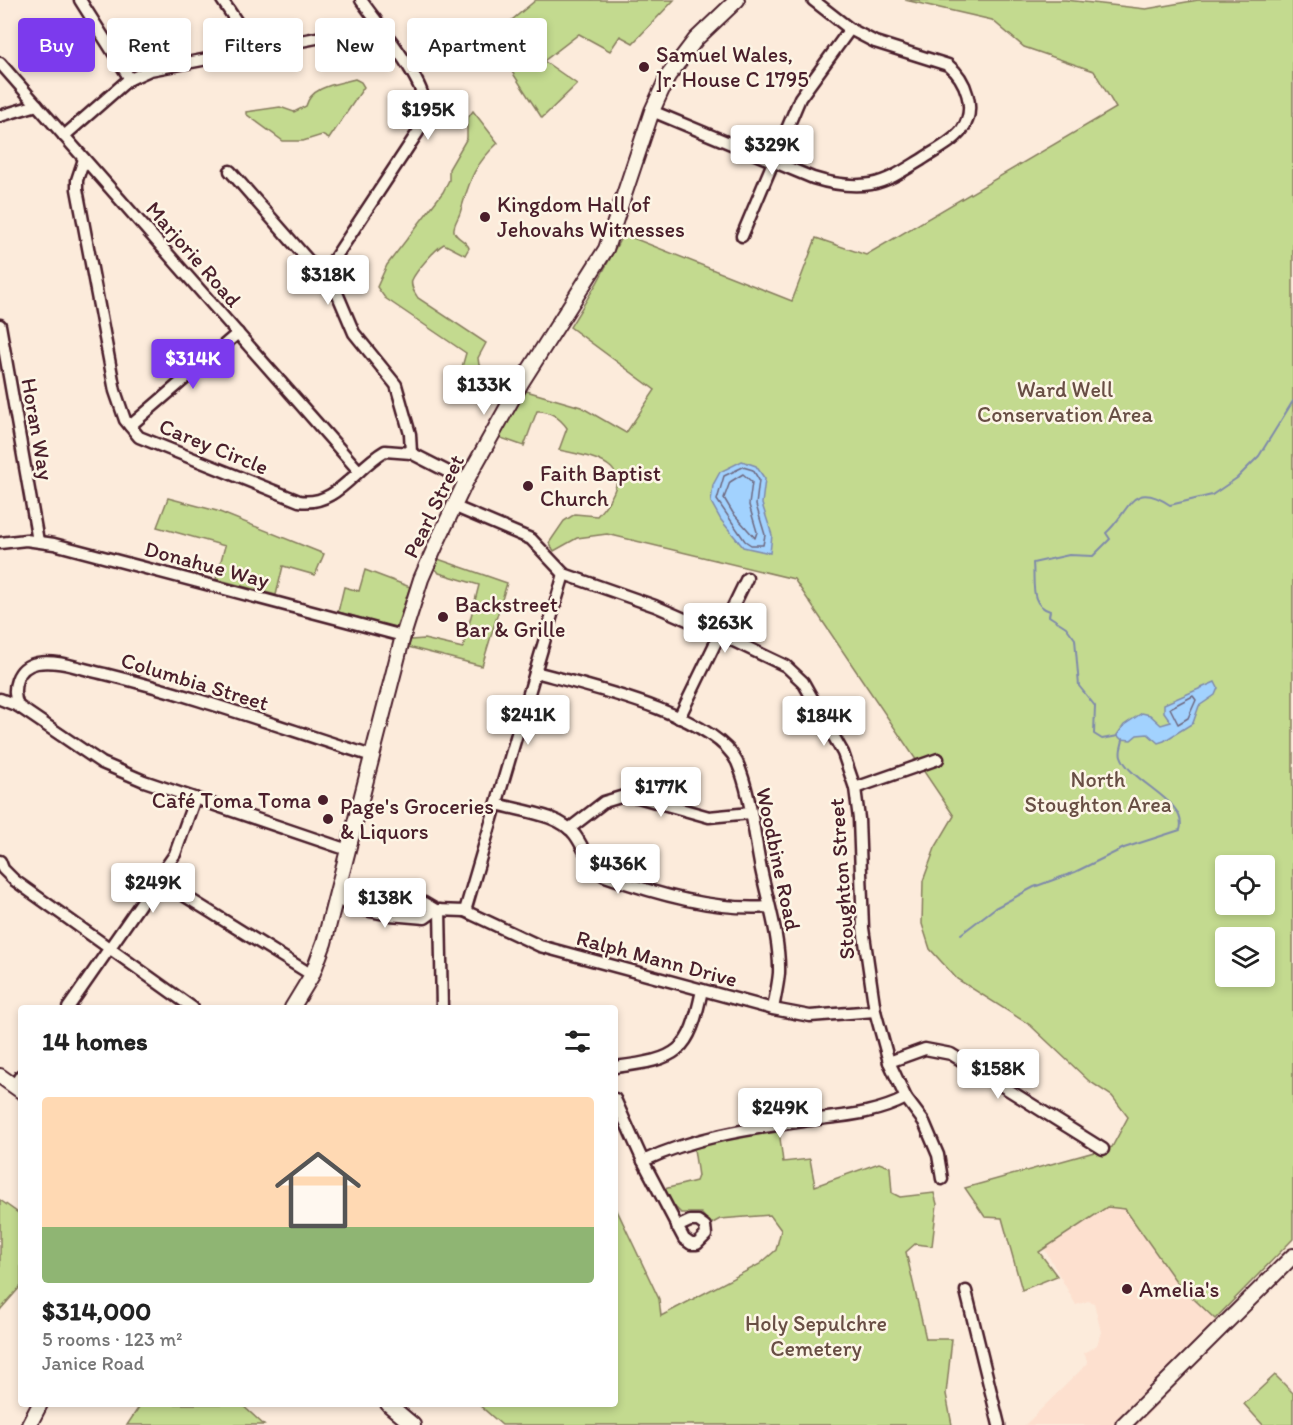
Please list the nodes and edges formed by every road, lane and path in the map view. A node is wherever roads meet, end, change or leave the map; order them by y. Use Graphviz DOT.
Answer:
graph roads {
  1 [pos="80,0"];
  2 [pos="222,0"];
  3 [pos="361,0"];
  4 [pos="737,0"];
  5 [pos="813,0"];
  6 [pos="234,18"];
  7 [pos="373,18"];
  8 [pos="850,29"];
  9 [pos="395,49"];
  10 [pos="203,59"];
  11 [pos="0,63"];
  12 [pos="130,79"];
  13 [pos="37,105"];
  14 [pos="652,111"];
  15 [pos="0,116"];
  16 [pos="64,136"];
  17 [pos="84,159"];
  18 [pos="772,161"];
  19 [pos="230,171"];
  20 [pos="742,236"];
  21 [pos="323,276"];
  22 [pos="0,329"];
  23 [pos="238,333"];
  24 [pos="130,426"];
  25 [pos="411,453"];
  26 [pos="359,471"];
  27 [pos="466,481"];
  28 [pos="453,506"];
  29 [pos="38,541"];
  30 [pos="0,543"];
  31 [pos="564,574"];
  32 [pos="747,578"];
  33 [pos="719,634"];
  34 [pos="403,636"];
  35 [pos="535,672"];
  36 [pos="14,685"];
  37 [pos="0,699"];
  38 [pos="18,706"];
  39 [pos="679,718"];
  40 [pos="372,756"];
  41 [pos="938,759"];
  42 [pos="855,788"];
  43 [pos="195,798"];
  44 [pos="496,804"];
  45 [pos="750,813"];
  46 [pos="569,829"];
  47 [pos="348,850"];
  48 [pos="0,861"];
  49 [pos="159,880"];
  50 [pos="336,896"];
  51 [pos="768,907"];
  52 [pos="438,910"];
  53 [pos="465,911"];
  54 [pos="110,948"];
  55 [pos="312,975"];
  56 [pos="702,990"];
  57 [pos="70,1005"];
  58 [pos="189,1005"];
  59 [pos="294,1005"];
  60 [pos="442,1005"];
  61 [pos="773,1009"];
  62 [pos="874,1011"];
  63 [pos="889,1062"];
  64 [pos="618,1066"];
  65 [pos="0,1076"];
  66 [pos="18,1084"];
  67 [pos="906,1098"];
  68 [pos="618,1106"];
  69 [pos="1103,1149"];
  70 [pos="643,1161"];
  71 [pos="942,1179"];
  72 [pos="677,1227"];
  73 [pos="1293,1256"];
  74 [pos="966,1291"];
  75 [pos="38,1407"];
  76 [pos="392,1407"];
  77 [pos="29,1425"];
  78 [pos="413,1425"];
  79 [pos="999,1425"];
  80 [pos="1123,1425"];
  1 -- 12 [label="street"];
  2 -- 6 [label="street"];
  3 -- 7 [label="street"];
  4 -- 14 [label="main road, Pearl Street"];
  5 -- 8 [label="street"];
  8 -- 18 [label="street"];
  8 -- 18 [label="street"];
  9 -- 21 [label="street"];
  10 -- 12 [label="street"];
  11 -- 13 [label="street, Marjorie Road"];
  12 -- 16 [label="street"];
  13 -- 15 [label="street"];
  13 -- 16 [label="street, Marjorie Road"];
  14 -- 18 [label="street"];
  14 -- 27 [label="main road, Pearl Street"];
  16 -- 17 [label="street, Marjorie Road"];
  17 -- 23 [label="street, Marjorie Road"];
  17 -- 24 [label="street, Carey Circle"];
  18 -- 20 [label="street"];
  19 -- 21 [label="street"];
  21 -- 25 [label="street"];
  22 -- 29 [label="street, Horan Way"];
  23 -- 24 [label="street"];
  23 -- 26 [label="street, Marjorie Road"];
  24 -- 26 [label="street, Carey Circle"];
  25 -- 26 [label="street, Carey Circle"];
  25 -- 27 [label="street, Carey Circle"];
  27 -- 28 [label="main road, Pearl Street"];
  28 -- 31 [label="street, Stoughton Street"];
  28 -- 34 [label="main road, Pearl Street"];
  29 -- 30 [label="street, Donahue Way"];
  29 -- 34 [label="street, Donahue Way"];
  31 -- 33 [label="street, Stoughton Street"];
  31 -- 35 [label="street"];
  32 -- 33 [label="street"];
  33 -- 39 [label="street"];
  33 -- 42 [label="street, Stoughton Street"];
  34 -- 40 [label="main road, Pearl Street"];
  35 -- 39 [label="street, Woodbine Road"];
  35 -- 44 [label="street"];
  36 -- 37 [label="street, Columbia Street"];
  36 -- 38 [label="street"];
  36 -- 40 [label="street, Columbia Street"];
  37 -- 38 [label="street"];
  38 -- 43 [label="street"];
  39 -- 45 [label="street, Woodbine Road"];
  40 -- 47 [label="main road, Pearl Street"];
  41 -- 42 [label="street"];
  42 -- 62 [label="street, Stoughton Street"];
  43 -- 47 [label="street"];
  43 -- 49 [label="street"];
  44 -- 46 [label="street"];
  44 -- 53 [label="street"];
  45 -- 46 [label="street"];
  45 -- 51 [label="street, Woodbine Road"];
  46 -- 51 [label="street"];
  47 -- 50 [label="main road, Pearl Street"];
  48 -- 54 [label="street"];
  49 -- 54 [label="street"];
  49 -- 55 [label="street"];
  50 -- 52 [label="street, Ralph Mann Drive"];
  50 -- 55 [label="main road, Pearl Street"];
  51 -- 61 [label="street, Woodbine Road"];
  52 -- 53 [label="street, Ralph Mann Drive"];
  52 -- 60 [label="street"];
  53 -- 56 [label="street, Ralph Mann Drive"];
  54 -- 57 [label="street"];
  54 -- 58 [label="street"];
  55 -- 59 [label="main road, Pearl Street"];
  56 -- 61 [label="street, Ralph Mann Drive"];
  56 -- 64 [label="street"];
  61 -- 62 [label="street, Ralph Mann Drive"];
  62 -- 63 [label="street, Stoughton Street"];
  63 -- 67 [label="street, Stoughton Street"];
  63 -- 69 [label="street"];
  65 -- 66 [label="main road"];
  67 -- 70 [label="street"];
  67 -- 71 [label="street, Stoughton Street"];
  68 -- 70 [label="street"];
  70 -- 72 [label="street"];
  73 -- 80 [label="main road"];
  74 -- 79 [label="street"];
  75 -- 77 [label="main road"];
  76 -- 78 [label="main road"];
}
